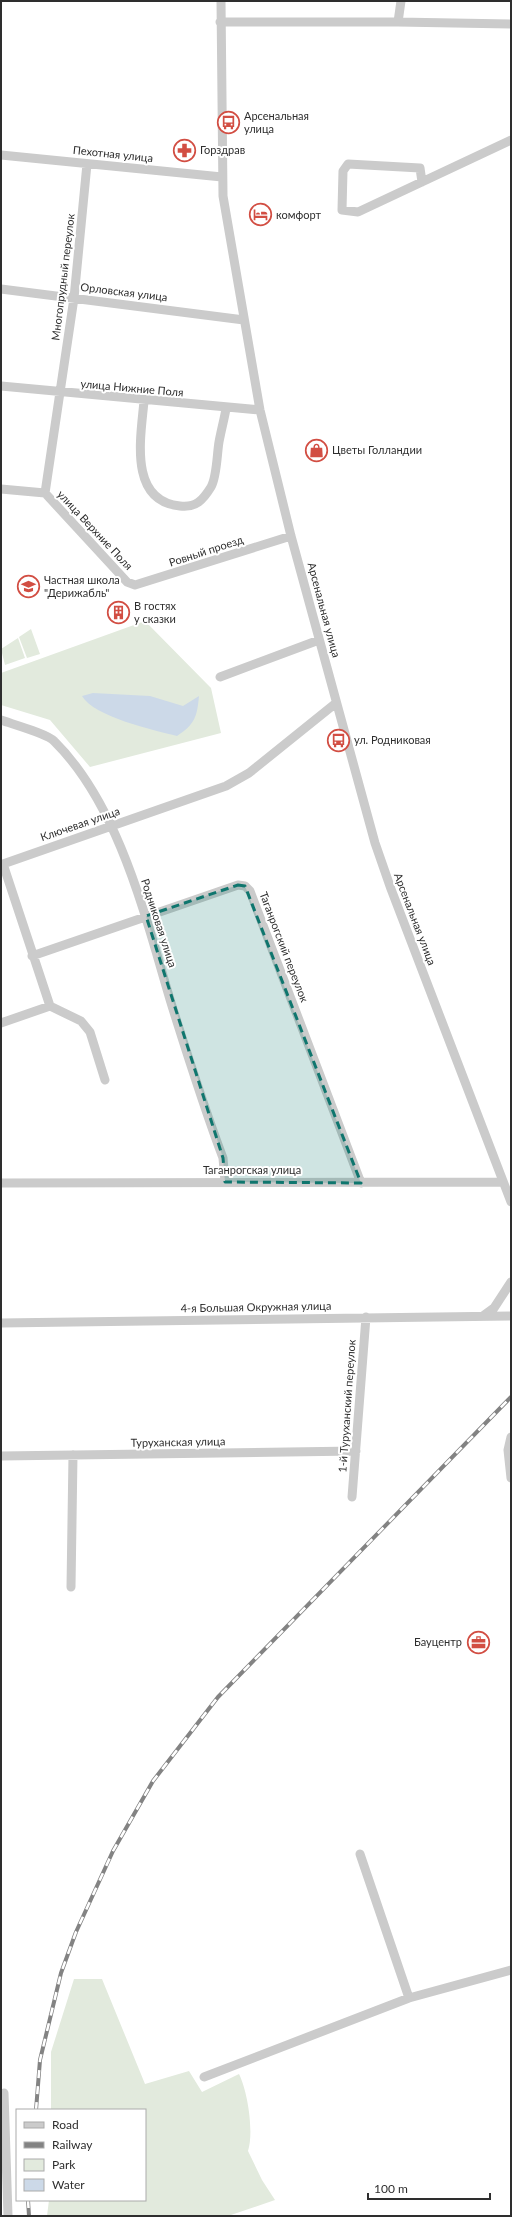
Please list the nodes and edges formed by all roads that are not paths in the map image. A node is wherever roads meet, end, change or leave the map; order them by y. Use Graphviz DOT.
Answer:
graph roads {
  1 [pos="221,1"];
  2 [pos="401,1"];
  3 [pos="220,22"];
  4 [pos="398,22"];
  5 [pos="511,24"];
  6 [pos="511,140"];
  7 [pos="1,155"];
  8 [pos="87,164"];
  9 [pos="222,176"];
  10 [pos="422,182"];
  11 [pos="1,289"];
  12 [pos="74,298"];
  13 [pos="244,320"];
  14 [pos="1,386"];
  15 [pos="59,393"];
  16 [pos="144,401"];
  17 [pos="226,409"];
  18 [pos="260,410"];
  19 [pos="1,489"];
  20 [pos="45,493"];
  21 [pos="291,536"];
  22 [pos="127,582"];
  23 [pos="319,640"];
  24 [pos="220,677"];
  25 [pos="336,703"];
  26 [pos="1,720"];
  27 [pos="112,826"];
  28 [pos="2,864"];
  29 [pos="146,916"];
  30 [pos="32,956"];
  31 [pos="50,1006"];
  32 [pos="1,1023"];
  33 [pos="105,1080"];
  34 [pos="225,1182"];
  35 [pos="503,1182"];
  36 [pos="1,1183"];
  37 [pos="361,1183"];
  38 [pos="511,1202"];
  39 [pos="511,1282"];
  40 [pos="483,1316"];
  41 [pos="511,1316"];
  42 [pos="366,1317"];
  43 [pos="1,1323"];
  44 [pos="511,1438"];
  45 [pos="356,1451"];
  46 [pos="73,1455"];
  47 [pos="1,1456"];
  48 [pos="511,1478"];
  49 [pos="352,1497"];
  50 [pos="71,1587"];
  51 [pos="360,1854"];
  52 [pos="511,1970"];
  53 [pos="409,1998"];
  54 [pos="204,2076"];
  55 [pos="4,2093"];
  56 [pos="8,2216"];
  1 -- 3 [label="street, Арсенальная улица"];
  2 -- 4 [label="street"];
  3 -- 4 [label="street"];
  3 -- 9 [label="street, Арсенальная улица"];
  4 -- 5 [label="street"];
  6 -- 10 [label="street"];
  7 -- 8 [label="street, Пехотная улица"];
  8 -- 9 [label="street, Пехотная улица"];
  8 -- 12 [label="street, Многопрудный переулок"];
  9 -- 13 [label="street, Арсенальная улица"];
  10 -- 10 [label="street"];
  11 -- 12 [label="street, Орловская улица"];
  12 -- 13 [label="street, Орловская улица"];
  12 -- 15 [label="street, Многопрудный переулок"];
  13 -- 18 [label="street, Арсенальная улица"];
  14 -- 15 [label="street, улица Нижние Поля"];
  15 -- 16 [label="street, улица Нижние Поля"];
  15 -- 20 [label="street, улица Верхние Поля"];
  16 -- 17 [label="street, улица Нижние Поля"];
  16 -- 17 [label="street"];
  17 -- 18 [label="street, улица Нижние Поля"];
  18 -- 21 [label="street, Арсенальная улица"];
  19 -- 20 [label="street, улица Верхние Поля"];
  20 -- 22 [label="street, улица Верхние Поля"];
  21 -- 22 [label="street, Ровный проезд"];
  21 -- 23 [label="street, Арсенальная улица"];
  23 -- 24 [label="street"];
  23 -- 25 [label="street, Арсенальная улица"];
  25 -- 27 [label="street, Ключевая улица"];
  25 -- 35 [label="street, Арсенальная улица"];
  26 -- 27 [label="street, Родниковая улица"];
  27 -- 28 [label="street, Ключевая улица"];
  27 -- 29 [label="street, Родниковая улица"];
  28 -- 30 [label="street, Ключевая улица"];
  29 -- 30 [label="street, Таганрогский переулок"];
  29 -- 34 [label="street, Родниковая улица"];
  29 -- 37 [label="street, Таганрогский переулок"];
  30 -- 31 [label="street, Ключевая улица"];
  31 -- 32 [label="street"];
  31 -- 33 [label="street"];
  34 -- 36 [label="street, Таганрогская улица"];
  34 -- 37 [label="street, Таганрогская улица"];
  35 -- 37 [label="street, Таганрогская улица"];
  35 -- 38 [label="street, Арсенальная улица"];
  39 -- 40 [label="street"];
  40 -- 41 [label="street, 4-я Большая Окружная улица"];
  40 -- 42 [label="street, 4-я Большая Окружная улица"];
  42 -- 43 [label="street, 4-я Большая Окружная улица"];
  42 -- 45 [label="street, 1-й Туруханский переулок"];
  44 -- 48 [label="street"];
  45 -- 46 [label="street, Туруханская улица"];
  45 -- 49 [label="street, 1-й Туруханский переулок"];
  46 -- 47 [label="street, Туруханская улица"];
  46 -- 50 [label="street"];
  51 -- 53 [label="street"];
  52 -- 53 [label="street"];
  53 -- 54 [label="street"];
  55 -- 56 [label="street"];
}
